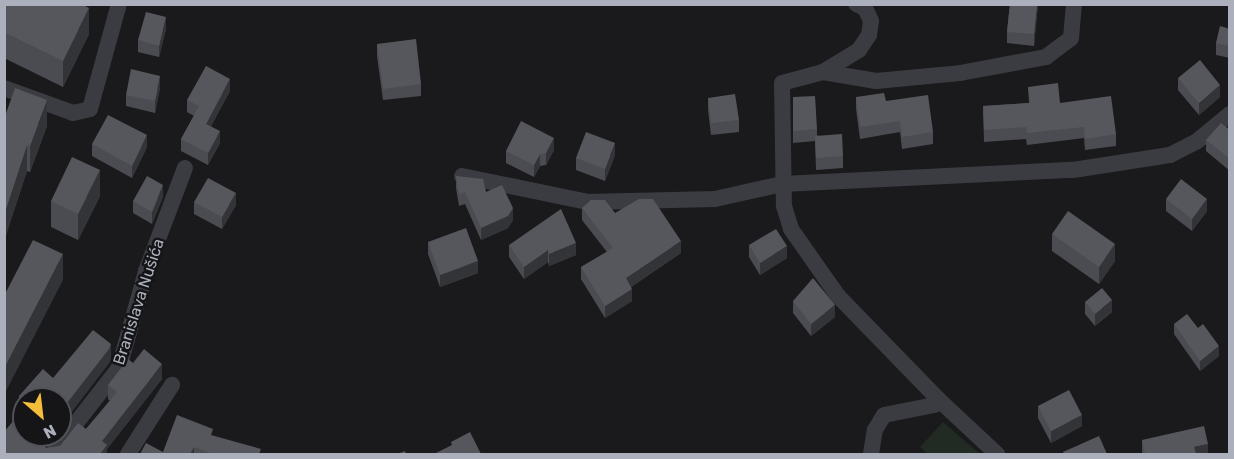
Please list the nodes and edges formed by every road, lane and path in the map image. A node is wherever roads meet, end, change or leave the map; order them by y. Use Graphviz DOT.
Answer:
graph roads {
  1 [pos="119,4"];
  2 [pos="856,4"];
  3 [pos="1074,4"];
  4 [pos="823,72"];
  5 [pos="4,88"];
  6 [pos="1230,114"];
  7 [pos="185,168"];
  8 [pos="462,176"];
  9 [pos="782,184"];
  10 [pos="172,385"];
  11 [pos="938,399"];
  12 [pos="52,454"];
  13 [pos="128,454"];
  14 [pos="871,454"];
  15 [pos="997,454"];
  1 -- 5 [label="street"];
  2 -- 4 [label="street"];
  3 -- 4 [label="street"];
  4 -- 9 [label="street"];
  6 -- 9 [label="street"];
  7 -- 12 [label="street, Branislava Nušića"];
  8 -- 9 [label="street"];
  9 -- 11 [label="street"];
  10 -- 13 [label="street"];
  11 -- 14 [label="street"];
  11 -- 15 [label="street"];
}
